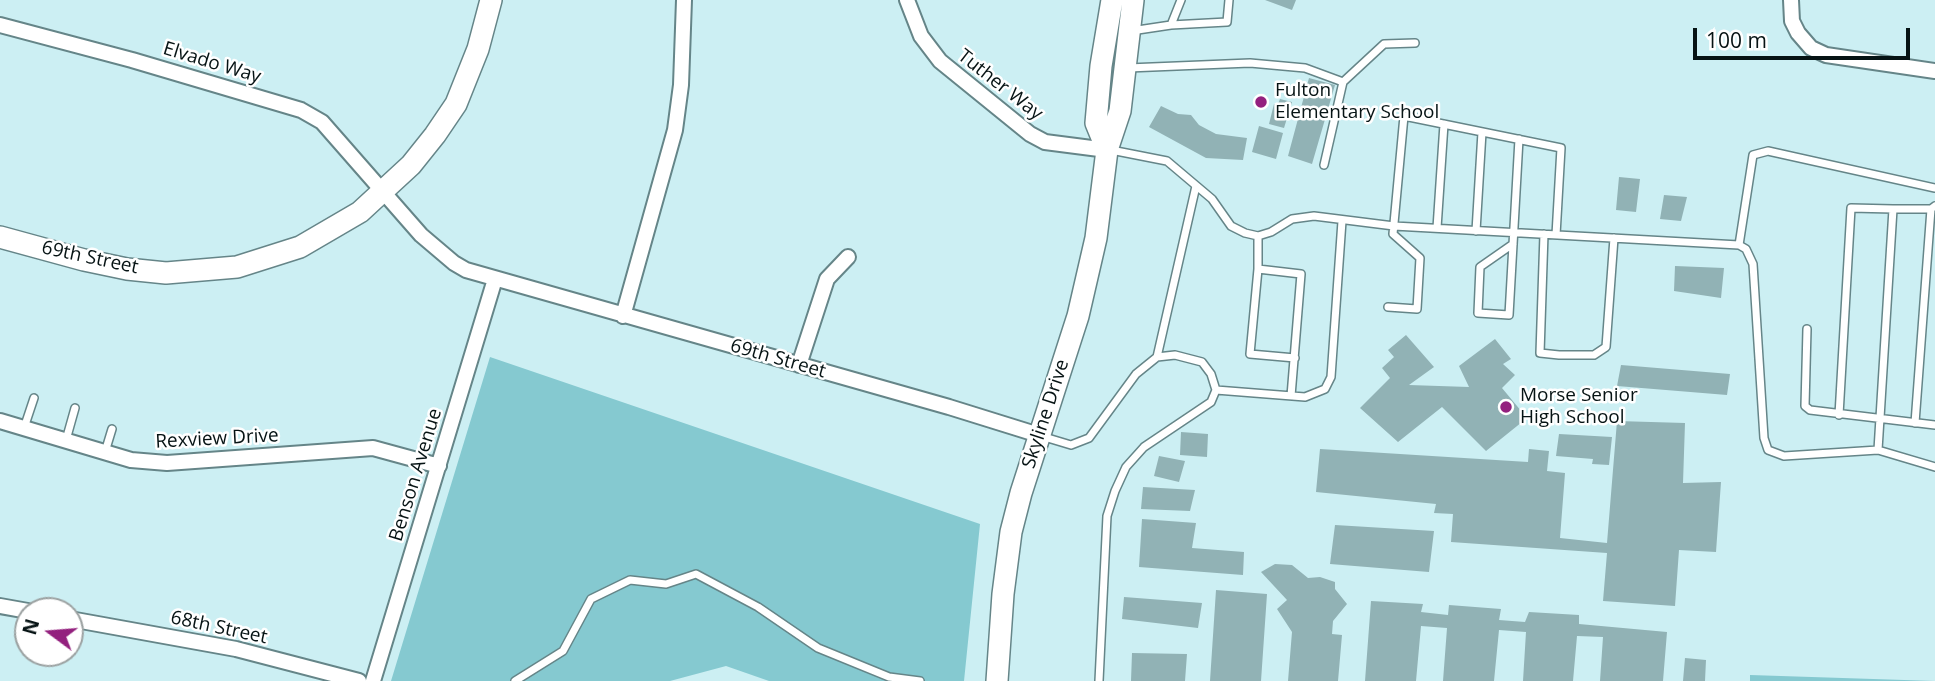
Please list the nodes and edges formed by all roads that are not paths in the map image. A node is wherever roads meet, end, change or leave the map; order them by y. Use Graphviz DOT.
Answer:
graph roads {
  1 [pos="491,0"];
  2 [pos="684,0"];
  3 [pos="907,0"];
  4 [pos="1112,0"];
  5 [pos="1133,0"];
  6 [pos="1181,0"];
  7 [pos="1229,0"];
  8 [pos="1791,0"];
  9 [pos="0,24"];
  10 [pos="1171,25"];
  11 [pos="1129,31"];
  12 [pos="1415,43"];
  13 [pos="1124,69"];
  14 [pos="1935,71"];
  15 [pos="1343,82"];
  16 [pos="1444,124"];
  17 [pos="1482,132"];
  18 [pos="1519,139"];
  19 [pos="1107,150"];
  20 [pos="1324,165"];
  21 [pos="1196,186"];
  22 [pos="1935,188"];
  23 [pos="384,191"];
  24 [pos="1933,208"];
  25 [pos="1893,209"];
  26 [pos="1342,220"];
  27 [pos="1394,226"];
  28 [pos="1437,228"];
  29 [pos="1476,230"];
  30 [pos="1513,233"];
  31 [pos="1544,234"];
  32 [pos="1556,235"];
  33 [pos="1258,236"];
  34 [pos="0,237"];
  35 [pos="1614,238"];
  36 [pos="1513,244"];
  37 [pos="1739,245"];
  38 [pos="848,257"];
  39 [pos="1258,269"];
  40 [pos="495,279"];
  41 [pos="1388,307"];
  42 [pos="623,316"];
  43 [pos="1807,329"];
  44 [pos="1157,357"];
  45 [pos="1294,358"];
  46 [pos="799,365"];
  47 [pos="1216,390"];
  48 [pos="1291,396"];
  49 [pos="34,398"];
  50 [pos="75,408"];
  51 [pos="1839,415"];
  52 [pos="1880,420"];
  53 [pos="0,421"];
  54 [pos="1915,423"];
  55 [pos="1935,425"];
  56 [pos="24,428"];
  57 [pos="112,429"];
  58 [pos="1039,435"];
  59 [pos="66,440"];
  60 [pos="1878,450"];
  61 [pos="105,452"];
  62 [pos="439,466"];
  63 [pos="1935,467"];
  64 [pos="84,622"];
  65 [pos="359,681"];
  66 [pos="373,681"];
  67 [pos="515,681"];
  68 [pos="920,681"];
  69 [pos="997,681"];
  70 [pos="1099,681"];
  1 -- 23 [label="main road"];
  2 -- 42 [label="street"];
  3 -- 19 [label="street, Tuther Way"];
  4 -- 19 [label="main road, Skyline Drive"];
  5 -- 11 [label="main road, Skyline Drive"];
  6 -- 10 [label="lane"];
  7 -- 10 [label="lane"];
  8 -- 14 [label="street"];
  9 -- 23 [label="street, Elvado Way"];
  10 -- 11 [label="lane"];
  11 -- 13 [label="main road, Skyline Drive"];
  12 -- 15 [label="lane"];
  13 -- 15 [label="lane"];
  13 -- 19 [label="main road, Skyline Drive"];
  15 -- 20 [label="lane"];
  16 -- 17 [label="lane"];
  16 -- 27 [label="lane"];
  16 -- 28 [label="lane"];
  17 -- 18 [label="lane"];
  17 -- 29 [label="lane"];
  18 -- 30 [label="lane"];
  18 -- 32 [label="lane"];
  19 -- 21 [label="lane"];
  19 -- 58 [label="main road, Skyline Drive"];
  21 -- 33 [label="lane"];
  21 -- 44 [label="lane"];
  22 -- 37 [label="lane"];
  23 -- 34 [label="main road, 69th Street"];
  23 -- 40 [label="street, 69th Street"];
  24 -- 25 [label="lane"];
  24 -- 54 [label="lane"];
  25 -- 51 [label="lane"];
  25 -- 52 [label="lane"];
  26 -- 27 [label="lane"];
  26 -- 33 [label="lane"];
  26 -- 48 [label="lane"];
  27 -- 28 [label="lane"];
  27 -- 41 [label="lane"];
  28 -- 29 [label="lane"];
  29 -- 30 [label="lane"];
  30 -- 31 [label="lane"];
  30 -- 36 [label="lane"];
  31 -- 32 [label="lane"];
  31 -- 35 [label="lane"];
  32 -- 35 [label="lane"];
  33 -- 39 [label="lane"];
  35 -- 37 [label="lane"];
  36 -- 36 [label="lane"];
  37 -- 60 [label="lane"];
  38 -- 46 [label="street"];
  39 -- 45 [label="lane"];
  39 -- 45 [label="lane"];
  40 -- 42 [label="street, 69th Street"];
  40 -- 62 [label="street, Benson Avenue"];
  42 -- 46 [label="street, 69th Street"];
  43 -- 51 [label="lane"];
  44 -- 47 [label="lane"];
  44 -- 58 [label="lane, 69th Street"];
  45 -- 48 [label="lane"];
  46 -- 58 [label="street, 69th Street"];
  47 -- 48 [label="lane"];
  47 -- 70 [label="lane"];
  49 -- 56 [label="lane"];
  50 -- 59 [label="lane"];
  51 -- 52 [label="lane"];
  52 -- 54 [label="lane"];
  52 -- 60 [label="lane"];
  53 -- 56 [label="street, Rexview Drive"];
  54 -- 55 [label="lane"];
  56 -- 59 [label="street, Rexview Drive"];
  57 -- 61 [label="lane"];
  58 -- 69 [label="main road, Skyline Drive"];
  59 -- 61 [label="street, Rexview Drive"];
  60 -- 63 [label="lane"];
  61 -- 62 [label="street, Rexview Drive"];
  62 -- 66 [label="street, Benson Avenue"];
  64 -- 65 [label="street, 68th Street"];
  67 -- 68 [label="lane"];
}
